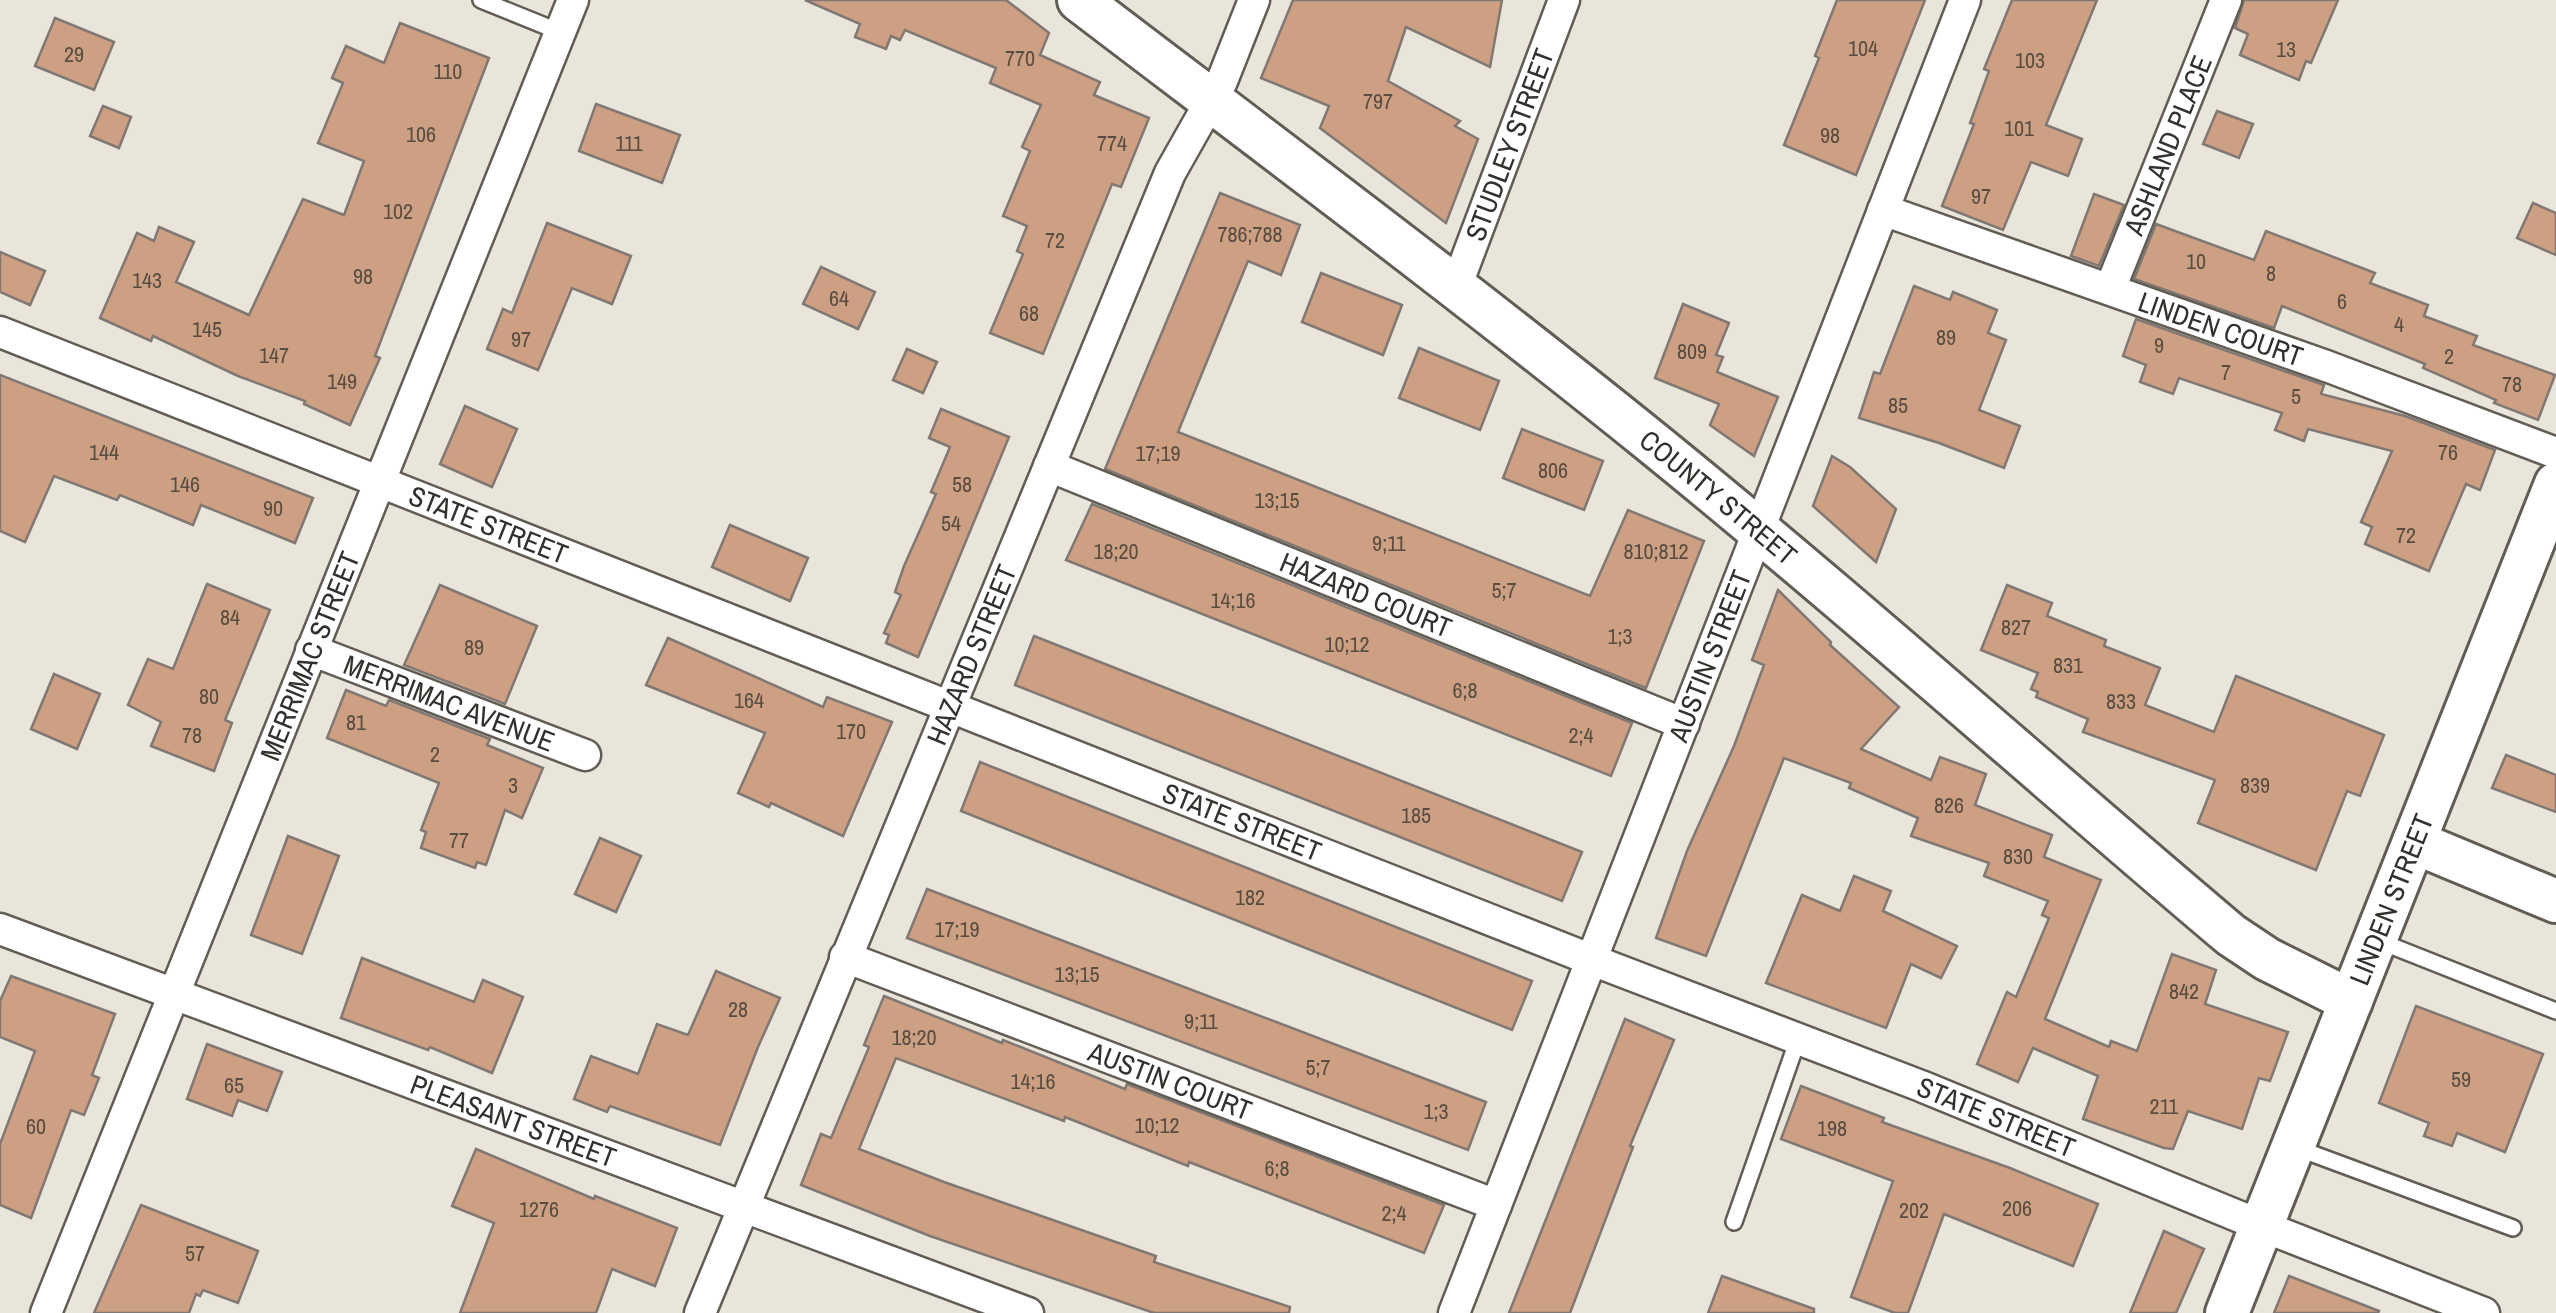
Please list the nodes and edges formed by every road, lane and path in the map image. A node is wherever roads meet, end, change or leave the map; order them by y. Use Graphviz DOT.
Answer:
graph roads {
  1 [pos="481,0"];
  2 [pos="573,0"];
  3 [pos="1079,0"];
  4 [pos="1254,0"];
  5 [pos="1564,0"];
  6 [pos="1965,0"];
  7 [pos="2226,0"];
  8 [pos="560,32"];
  9 [pos="1211,100"];
  10 [pos="1883,210"];
  11 [pos="1456,287"];
  12 [pos="2110,289"];
  13 [pos="0,332"];
  14 [pos="2556,453"];
  15 [pos="1049,466"];
  16 [pos="378,480"];
  17 [pos="2556,484"];
  18 [pos="1760,531"];
  19 [pos="311,650"];
  20 [pos="949,707"];
  21 [pos="1684,724"];
  22 [pos="586,755"];
  23 [pos="2414,842"];
  24 [pos="2556,901"];
  25 [pos="0,930"];
  26 [pos="2375,940"];
  27 [pos="846,957"];
  28 [pos="1592,960"];
  29 [pos="173,996"];
  30 [pos="2351,1001"];
  31 [pos="2556,1011"];
  32 [pos="1798,1039"];
  33 [pos="2293,1147"];
  34 [pos="1496,1205"];
  35 [pos="741,1209"];
  36 [pos="1734,1222"];
  37 [pos="2262,1226"];
  38 [pos="2513,1228"];
  39 [pos="46,1313"];
  40 [pos="700,1313"];
  41 [pos="1028,1313"];
  42 [pos="1454,1313"];
  43 [pos="2227,1313"];
  44 [pos="2484,1313"];
  1 -- 8 [label="lane"];
  2 -- 8 [label="street, MERRIMAC STREET"];
  3 -- 9 [label="main road, COUNTY STREET"];
  4 -- 9 [label="street, HAZARD STREET"];
  5 -- 11 [label="street, STUDLEY STREET"];
  6 -- 10 [label="street, AUSTIN STREET"];
  7 -- 12 [label="street, ASHLAND PLACE"];
  8 -- 16 [label="street, MERRIMAC STREET"];
  9 -- 11 [label="main road, COUNTY STREET"];
  9 -- 15 [label="street, HAZARD STREET"];
  10 -- 12 [label="street, LINDEN COURT"];
  10 -- 18 [label="street, AUSTIN STREET"];
  11 -- 18 [label="main road, COUNTY STREET"];
  12 -- 14 [label="street, LINDEN COURT"];
  13 -- 16 [label="street, STATE STREET"];
  15 -- 20 [label="street, HAZARD STREET"];
  15 -- 21 [label="street, HAZARD COURT"];
  16 -- 19 [label="street, MERRIMAC STREET"];
  16 -- 20 [label="street, STATE STREET"];
  17 -- 23 [label="main road, LINDEN STREET"];
  18 -- 21 [label="street, AUSTIN STREET"];
  18 -- 30 [label="main road, COUNTY STREET"];
  19 -- 22 [label="street, MERRIMAC AVENUE"];
  19 -- 29 [label="street, MERRIMAC STREET"];
  20 -- 27 [label="street, HAZARD STREET"];
  20 -- 28 [label="street, STATE STREET"];
  21 -- 28 [label="street, AUSTIN STREET"];
  23 -- 24 [label="main road"];
  23 -- 26 [label="main road, LINDEN STREET"];
  25 -- 29 [label="street, PLEASANT STREET"];
  26 -- 30 [label="main road, LINDEN STREET"];
  26 -- 31 [label="lane"];
  27 -- 34 [label="street, AUSTIN COURT"];
  27 -- 35 [label="street, HAZARD STREET"];
  28 -- 32 [label="street, STATE STREET"];
  28 -- 34 [label="street, AUSTIN STREET"];
  29 -- 35 [label="street, PLEASANT STREET"];
  29 -- 39 [label="street, MERRIMAC STREET"];
  30 -- 33 [label="main road, LINDEN STREET"];
  32 -- 36 [label="lane"];
  32 -- 37 [label="street, STATE STREET"];
  33 -- 37 [label="main road, LINDEN STREET"];
  33 -- 38 [label="lane"];
  34 -- 42 [label="street, AUSTIN STREET"];
  35 -- 40 [label="street, HAZARD STREET"];
  35 -- 41 [label="street, PLEASANT STREET"];
  37 -- 43 [label="main road, LINDEN STREET"];
  37 -- 44 [label="street, STATE STREET"];
}
